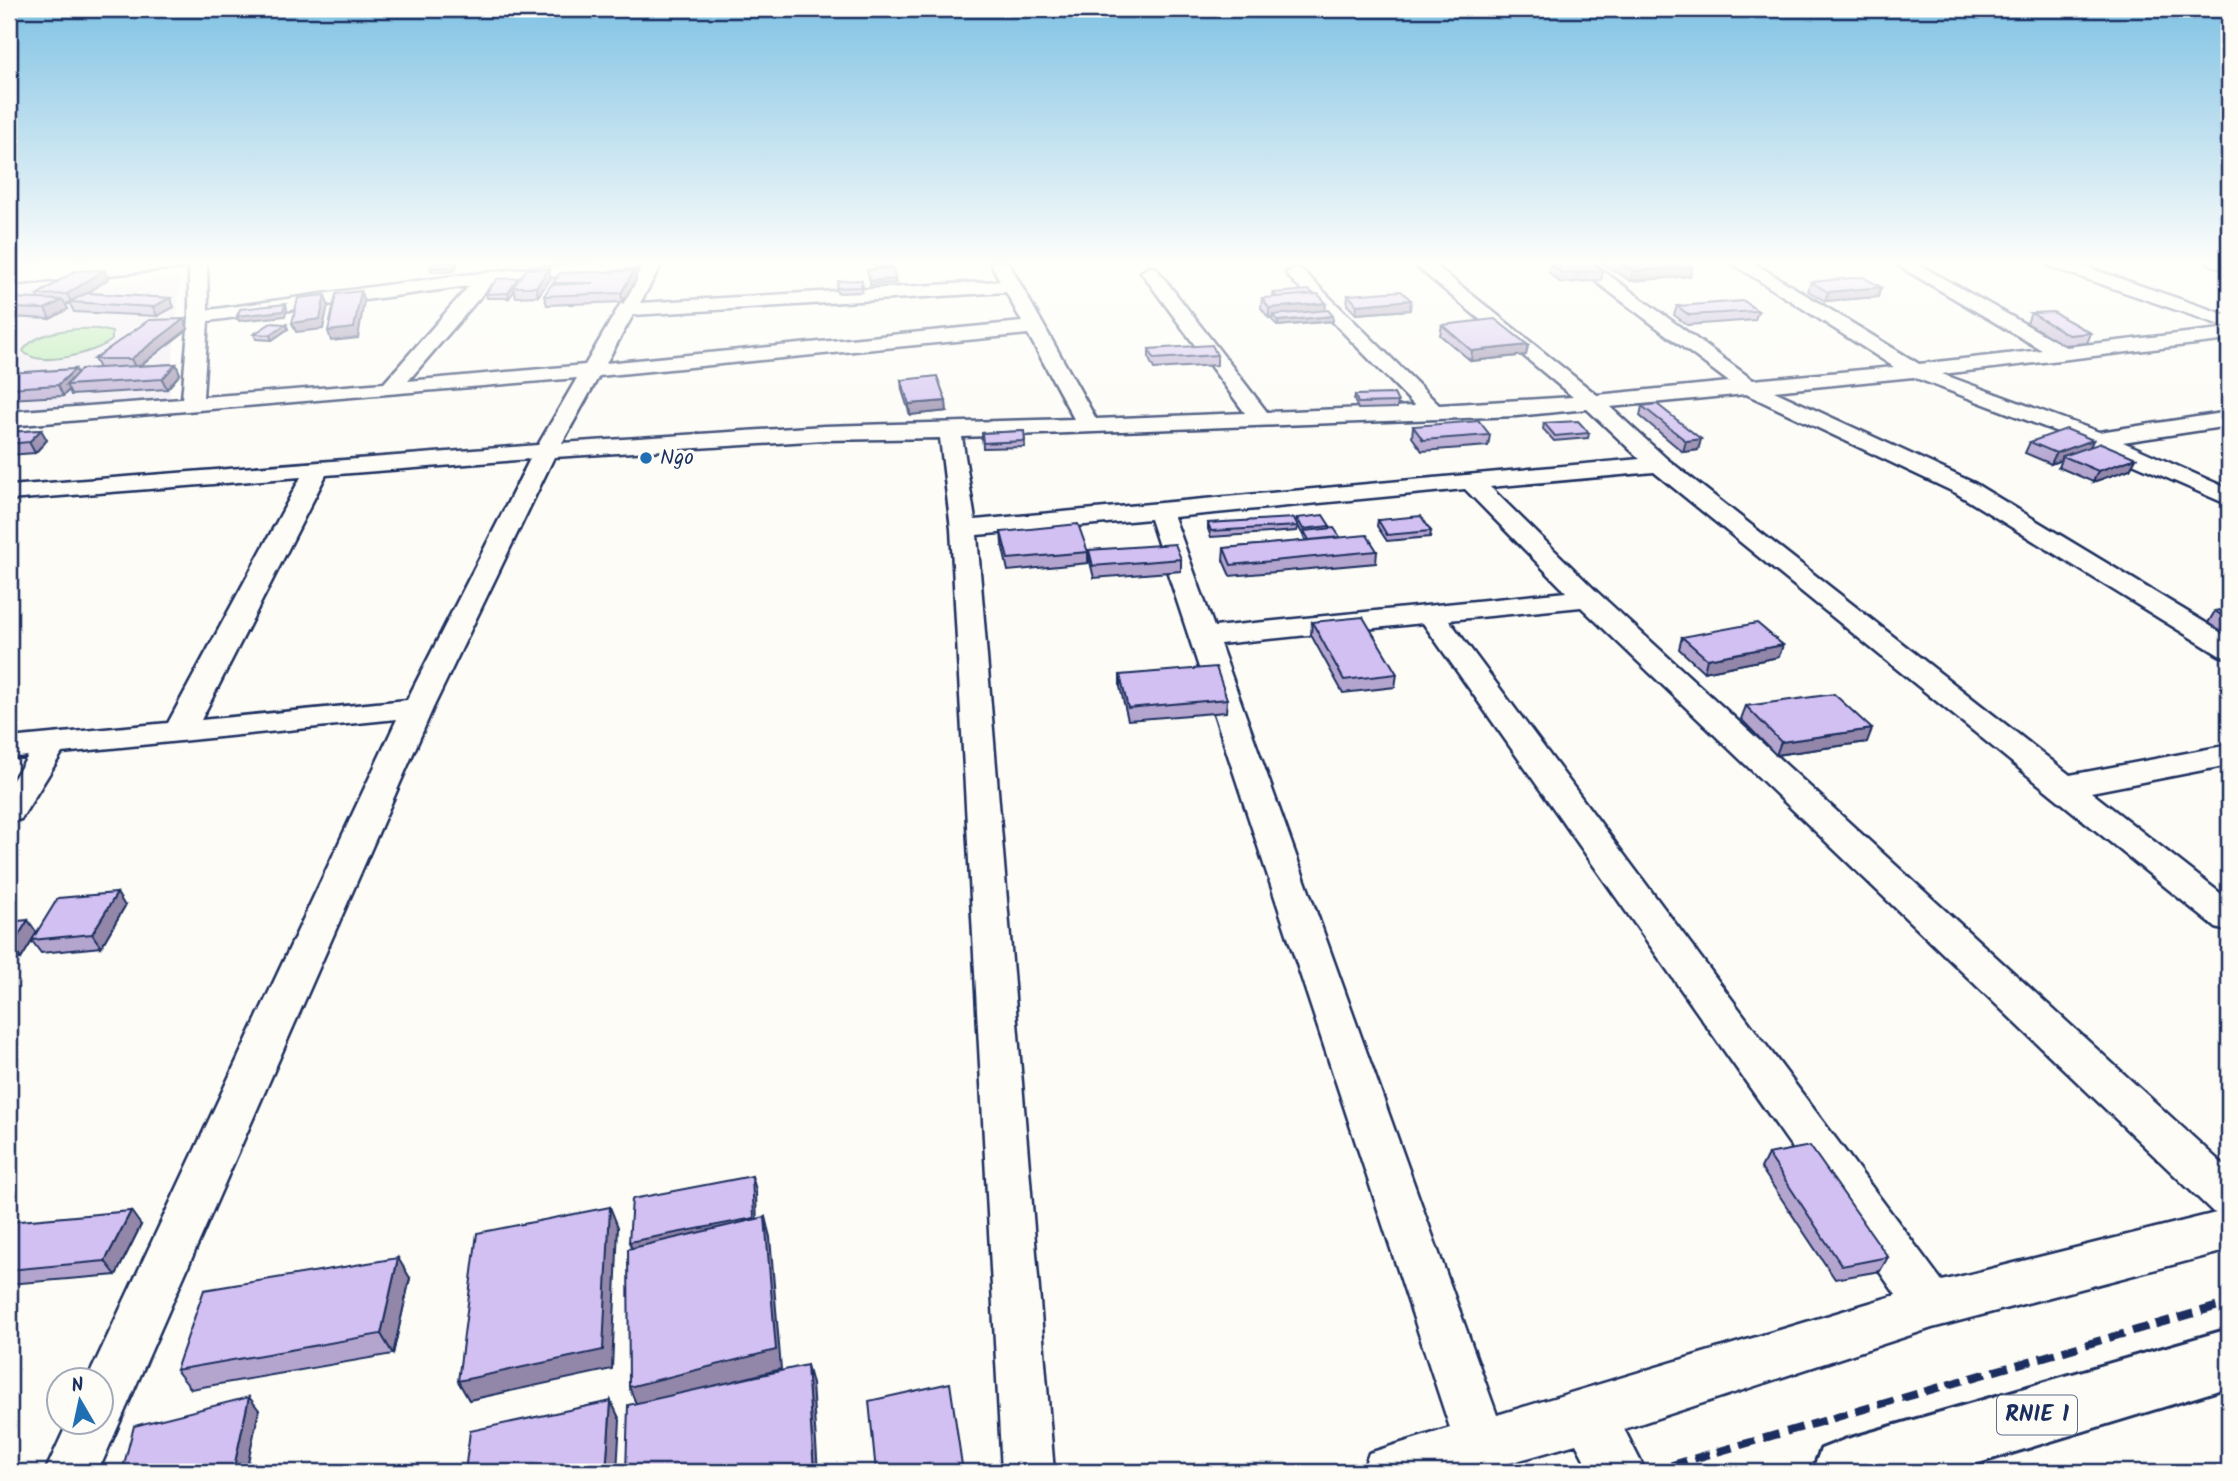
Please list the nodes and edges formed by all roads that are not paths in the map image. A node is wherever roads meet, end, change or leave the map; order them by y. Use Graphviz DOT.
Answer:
graph roads {
  1 [pos="198,331"];
  2 [pos="440,331"];
  3 [pos="615,331"];
  4 [pos="994,331"];
  5 [pos="1037,331"];
  6 [pos="1195,331"];
  7 [pos="1353,331"];
  8 [pos="1505,331"];
  9 [pos="1673,331"];
  10 [pos="1852,331"];
  11 [pos="2023,331"];
  12 [pos="2229,334"];
  13 [pos="2062,353"];
  14 [pos="1915,370"];
  15 [pos="591,372"];
  16 [pos="1749,387"];
  17 [pos="389,390"];
  18 [pos="1594,403"];
  19 [pos="192,405"];
  20 [pos="1433,412"];
  21 [pos="1260,418"];
  22 [pos="9,419"];
  23 [pos="2229,419"];
  24 [pos="1088,424"];
  25 [pos="950,431"];
  26 [pos="2097,439"];
  27 [pos="546,451"];
  28 [pos="1659,464"];
  29 [pos="317,469"];
  30 [pos="1473,484"];
  31 [pos="9,493"];
  32 [pos="2229,498"];
  33 [pos="1160,513"];
  34 [pos="964,529"];
  35 [pos="1587,598"];
  36 [pos="1431,615"];
  37 [pos="1203,637"];
  38 [pos="2229,649"];
  39 [pos="418,708"];
  40 [pos="179,732"];
  41 [pos="52,744"];
  42 [pos="9,748"];
  43 [pos="2229,755"];
  44 [pos="2066,786"];
  45 [pos="9,811"];
  46 [pos="2229,919"];
  47 [pos="2229,1198"];
  48 [pos="2229,1230"];
  49 [pos="1932,1306"];
  50 [pos="2229,1358"];
  51 [pos="116,1373"];
  52 [pos="1588,1415"];
  53 [pos="88,1436"];
  54 [pos="1482,1445"];
  55 [pos="71,1472"];
  56 [pos="1028,1472"];
  57 [pos="1388,1472"];
  58 [pos="1620,1472"];
  59 [pos="1844,1472"];
  1 -- 19 [label="street"];
  2 -- 17 [label="street"];
  3 -- 15 [label="street"];
  4 -- 15 [label="street"];
  5 -- 24 [label="street"];
  6 -- 21 [label="street"];
  7 -- 20 [label="street"];
  8 -- 18 [label="street"];
  9 -- 16 [label="street"];
  10 -- 14 [label="street"];
  11 -- 13 [label="street"];
  12 -- 13 [label="street"];
  13 -- 14 [label="street"];
  14 -- 16 [label="street"];
  14 -- 26 [label="street"];
  15 -- 17 [label="street"];
  15 -- 27 [label="street"];
  16 -- 18 [label="street"];
  16 -- 38 [label="street"];
  17 -- 19 [label="street"];
  18 -- 20 [label="street"];
  18 -- 28 [label="street"];
  19 -- 22 [label="street"];
  20 -- 21 [label="street"];
  21 -- 24 [label="street"];
  23 -- 26 [label="street"];
  24 -- 25 [label="street"];
  25 -- 27 [label="street"];
  25 -- 34 [label="street"];
  26 -- 32 [label="street"];
  27 -- 29 [label="street"];
  27 -- 39 [label="street"];
  28 -- 30 [label="street"];
  28 -- 44 [label="street"];
  29 -- 31 [label="street"];
  29 -- 40 [label="street"];
  30 -- 33 [label="street"];
  30 -- 35 [label="street"];
  33 -- 34 [label="street"];
  33 -- 37 [label="street"];
  34 -- 56 [label="street"];
  35 -- 36 [label="street"];
  35 -- 47 [label="street"];
  36 -- 37 [label="street"];
  36 -- 49 [label="street"];
  37 -- 54 [label="street"];
  39 -- 40 [label="street"];
  39 -- 51 [label="street"];
  40 -- 41 [label="street"];
  41 -- 42 [label="street"];
  41 -- 45 [label="street"];
  43 -- 44 [label="street"];
  44 -- 46 [label="street"];
  48 -- 49 [label="street"];
  49 -- 52 [label="street"];
  50 -- 59 [label="main road, RNIE 1"];
  52 -- 54 [label="street"];
  52 -- 58 [label="street"];
  53 -- 55 [label="street"];
  54 -- 57 [label="street"];
}
